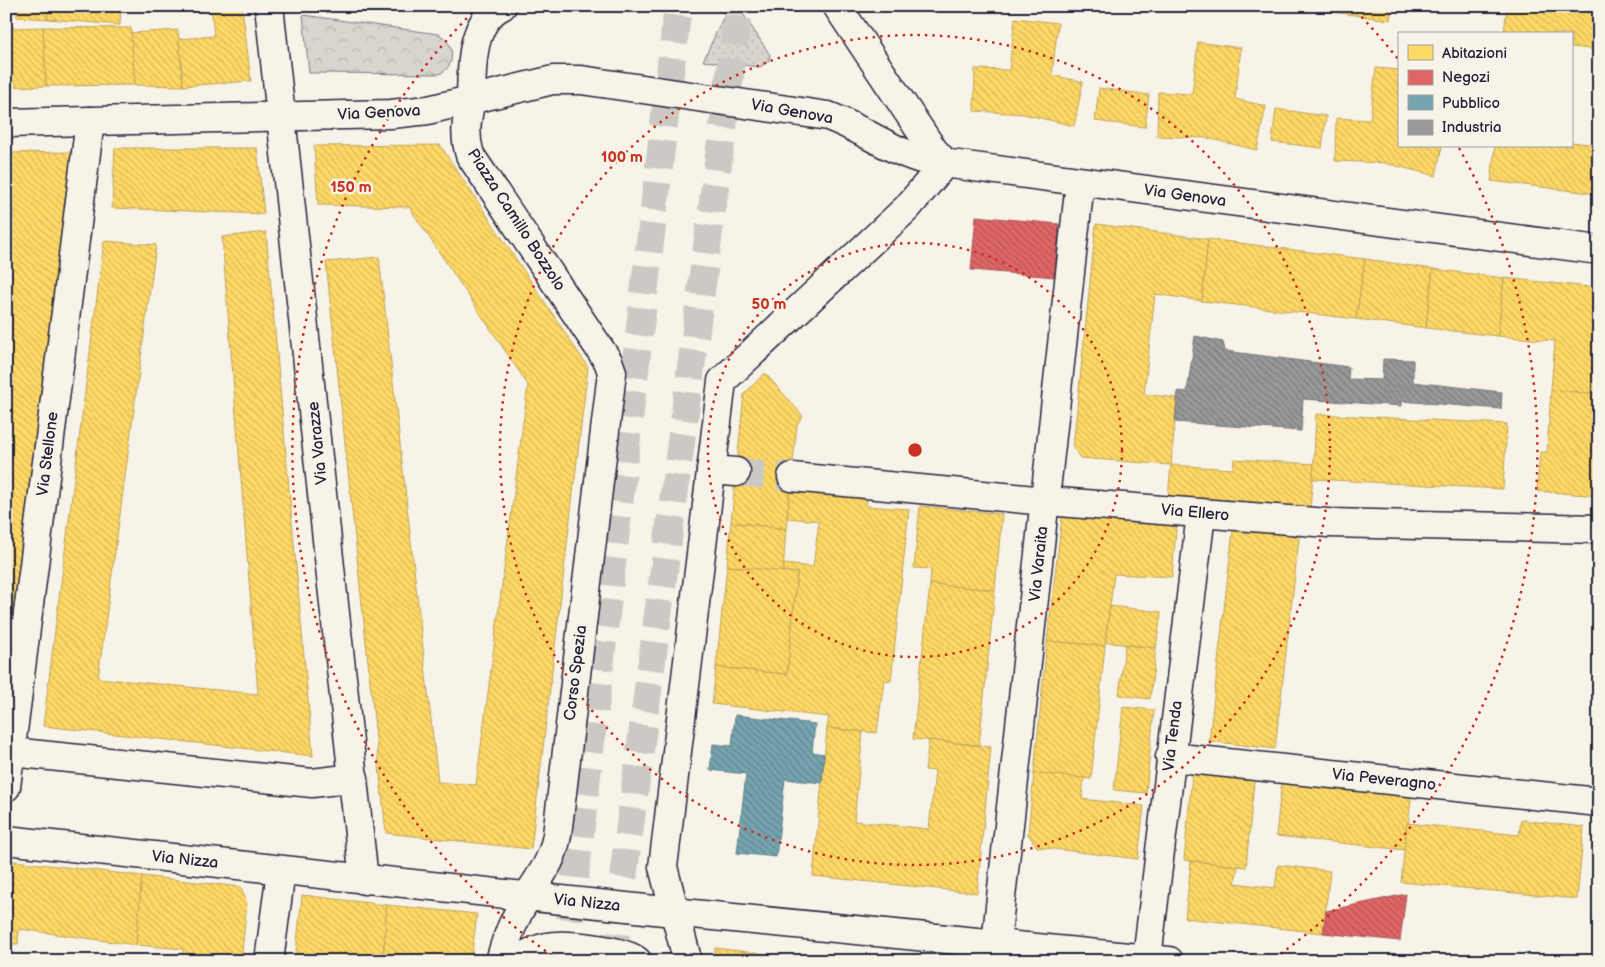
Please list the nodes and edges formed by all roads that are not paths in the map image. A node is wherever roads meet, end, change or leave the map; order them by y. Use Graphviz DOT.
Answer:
graph roads {
  1 [pos="269,6"];
  2 [pos="499,6"];
  3 [pos="837,6"];
  4 [pos="470,101"];
  5 [pos="281,117"];
  6 [pos="90,121"];
  7 [pos="6,123"];
  8 [pos="945,163"];
  9 [pos="1080,182"];
  10 [pos="1599,250"];
  11 [pos="612,372"];
  12 [pos="792,477"];
  13 [pos="1046,501"];
  14 [pos="1201,514"];
  15 [pos="1599,529"];
  16 [pos="10,752"];
  17 [pos="1170,757"];
  18 [pos="354,778"];
  19 [pos="6,787"];
  20 [pos="1599,802"];
  21 [pos="6,840"];
  22 [pos="281,870"];
  23 [pos="364,880"];
  24 [pos="527,897"];
  25 [pos="673,912"];
  26 [pos="995,953"];
  27 [pos="1158,959"];
  28 [pos="269,961"];
  29 [pos="500,961"];
  30 [pos="516,961"];
  31 [pos="637,961"];
  32 [pos="685,961"];
  1 -- 5 [label="street, Via Varazze"];
  2 -- 4 [label="street, Piazza Camillo Bozzolo"];
  3 -- 8 [label="street"];
  4 -- 5 [label="street, Via Genova"];
  4 -- 8 [label="street, Via Genova"];
  4 -- 11 [label="street, Piazza Camillo Bozzolo"];
  5 -- 6 [label="street, Via Genova"];
  5 -- 18 [label="street, Via Varazze"];
  6 -- 7 [label="street, Via Genova"];
  6 -- 16 [label="street, Via Stellone"];
  8 -- 9 [label="street, Via Genova"];
  8 -- 25 [label="street"];
  9 -- 10 [label="street, Via Genova"];
  9 -- 13 [label="street, Via Varaita"];
  11 -- 24 [label="street, Corso Spezia"];
  12 -- 13 [label="street, Via Ellero"];
  13 -- 14 [label="street, Via Ellero"];
  13 -- 26 [label="street, Via Varaita"];
  14 -- 15 [label="street, Via Ellero"];
  14 -- 17 [label="street, Via Tenda"];
  16 -- 18 [label="street"];
  16 -- 19 [label="street, Via Stellone"];
  17 -- 20 [label="street, Via Peveragno"];
  17 -- 27 [label="street, Via Tenda"];
  18 -- 23 [label="street, Via Varazze"];
  21 -- 22 [label="street, Via Nizza"];
  22 -- 23 [label="street, Via Nizza"];
  22 -- 28 [label="street"];
  23 -- 24 [label="street, Via Nizza"];
  24 -- 25 [label="street, Via Nizza"];
  24 -- 29 [label="street, Corso Spezia"];
  25 -- 26 [label="street, Via Nizza"];
  25 -- 32 [label="street"];
  26 -- 27 [label="street, Via Nizza"];
  30 -- 31 [label="street"];
}
